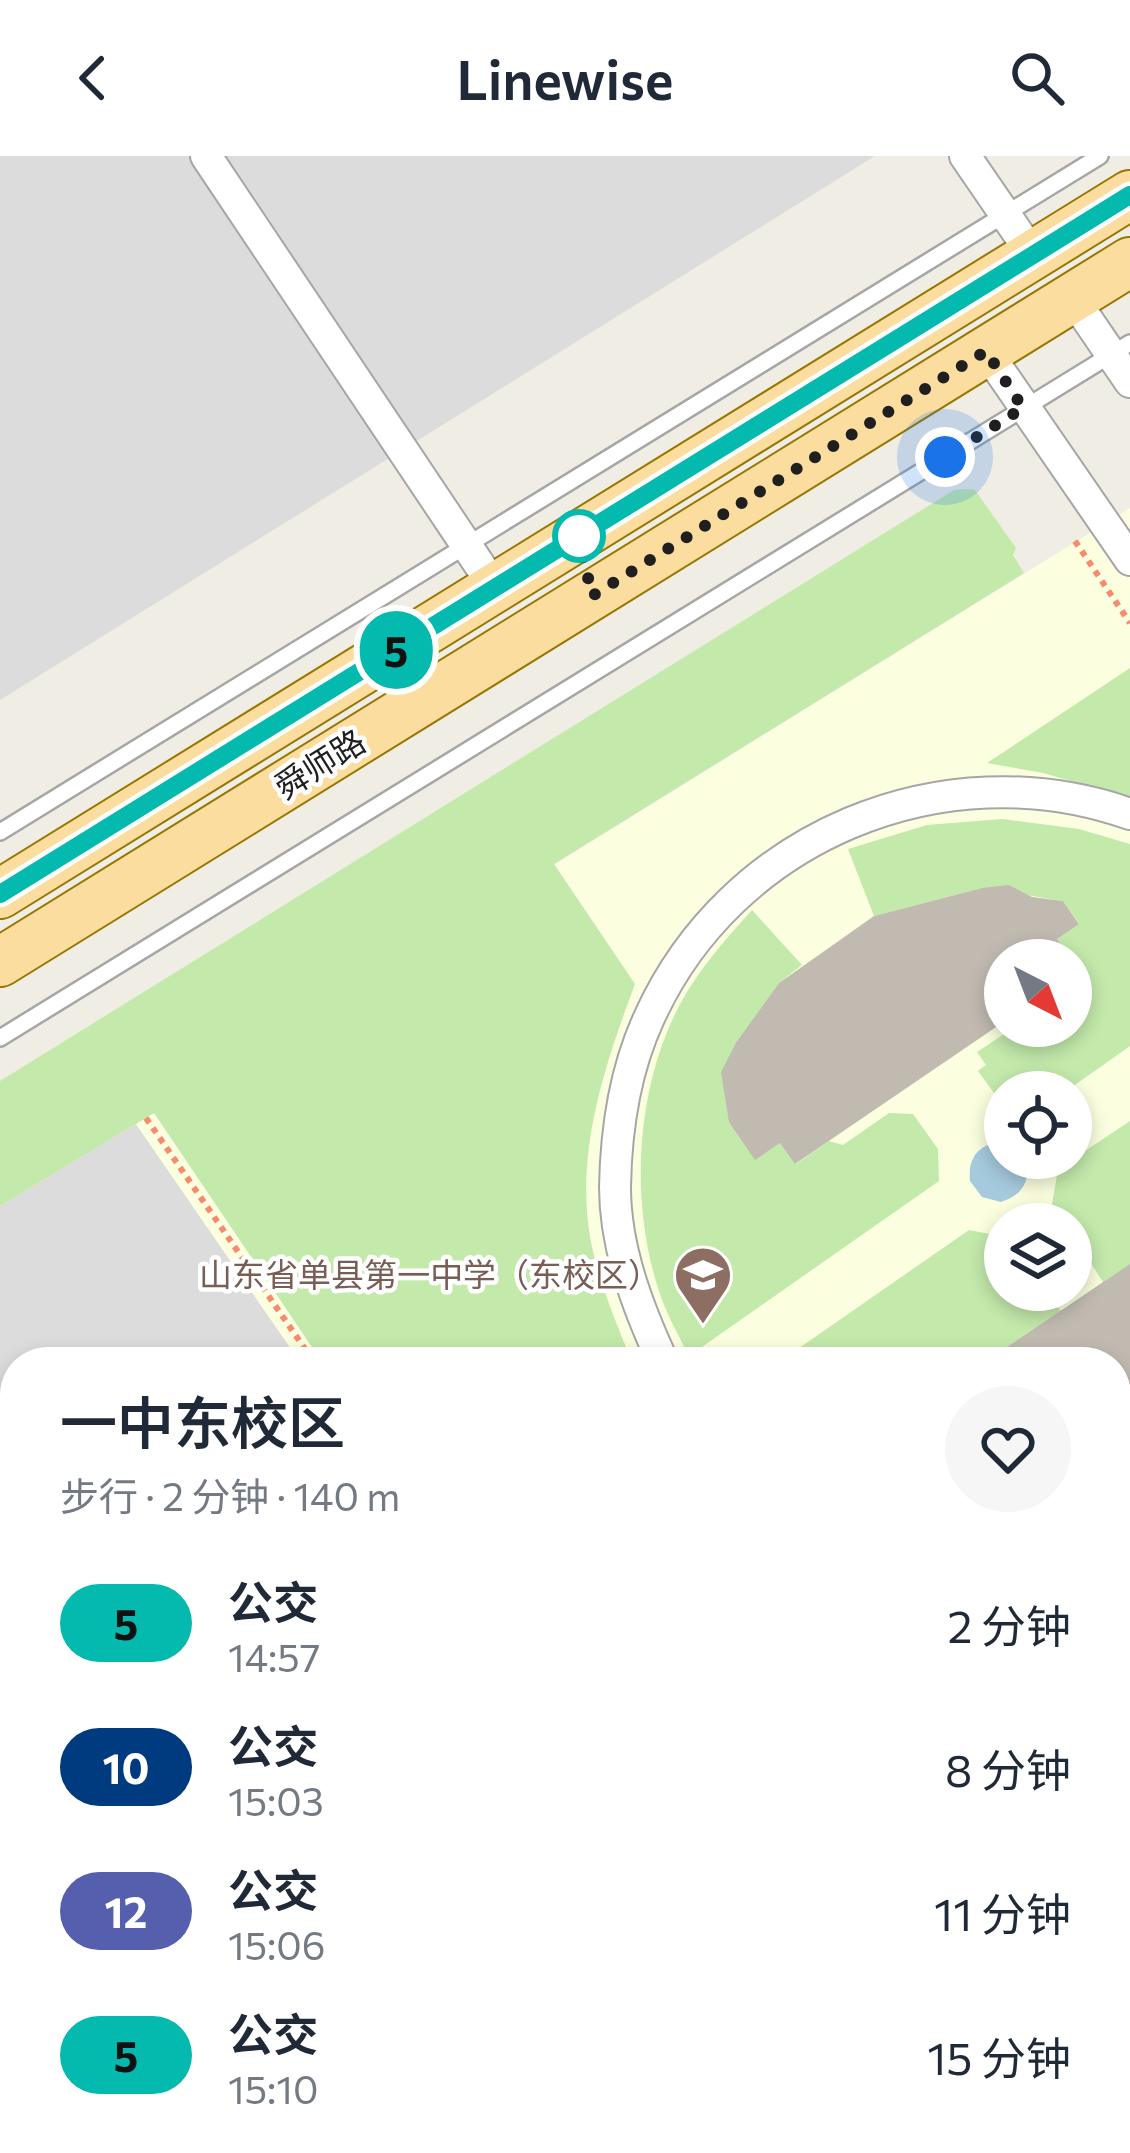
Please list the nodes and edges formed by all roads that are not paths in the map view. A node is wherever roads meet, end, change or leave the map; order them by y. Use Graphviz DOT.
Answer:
graph roads {
  1 [pos="206,156"];
  2 [pos="965,156"];
  3 [pos="1100,156"];
  4 [pos="1130,195"];
  5 [pos="1033,255"];
  6 [pos="1130,262"];
  7 [pos="1072,297"];
  8 [pos="1130,343"];
  9 [pos="986,351"];
  10 [pos="1130,382"];
  11 [pos="1023,408"];
  12 [pos="1130,560"];
  13 [pos="495,588"];
  14 [pos="1130,814"];
  15 [pos="0,832"];
  16 [pos="0,894"];
  17 [pos="0,962"];
  18 [pos="0,1038"];
  19 [pos="657,1347"];
  1 -- 13 [label="street"];
  2 -- 5 [label="street"];
  3 -- 15 [label="lane"];
  4 -- 5 [label="main road, 舜师路"];
  5 -- 13 [label="main road, 舜师路"];
  6 -- 7 [label="main road, 舜师路"];
  7 -- 9 [label="main road, 舜师路"];
  7 -- 10 [label="street"];
  8 -- 11 [label="lane"];
  9 -- 11 [label="street"];
  9 -- 17 [label="main road, 舜师路"];
  11 -- 12 [label="street"];
  11 -- 18 [label="lane"];
  13 -- 16 [label="main road, 舜师路"];
  14 -- 19 [label="street"];
}
